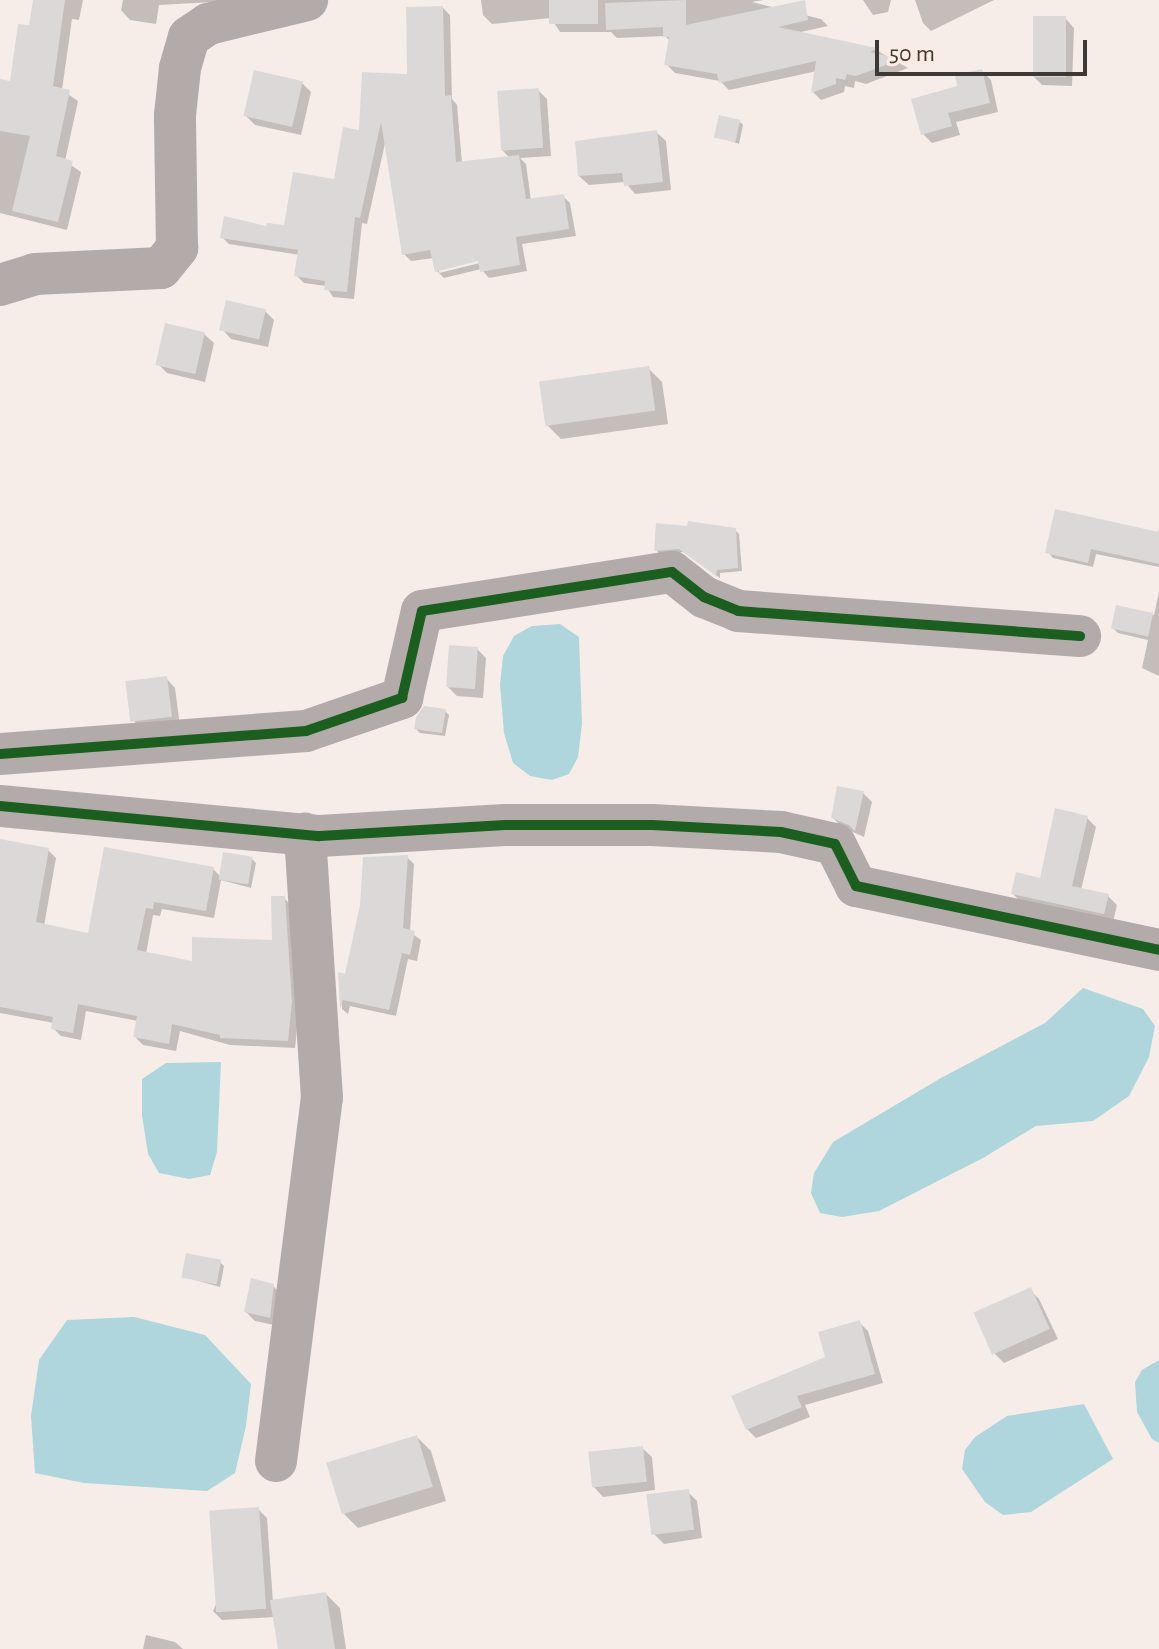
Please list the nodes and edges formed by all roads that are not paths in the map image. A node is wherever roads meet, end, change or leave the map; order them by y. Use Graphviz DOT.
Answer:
graph roads {
  1 [pos="307,0"];
  2 [pos="0,285"];
  3 [pos="1080,636"];
  4 [pos="0,754"];
  5 [pos="0,806"];
  6 [pos="305,834"];
  7 [pos="1159,950"];
  8 [pos="276,1461"];
  1 -- 2 [label="street"];
  3 -- 4 [label="street"];
  5 -- 6 [label="street"];
  6 -- 7 [label="street"];
  6 -- 8 [label="street"];
}
